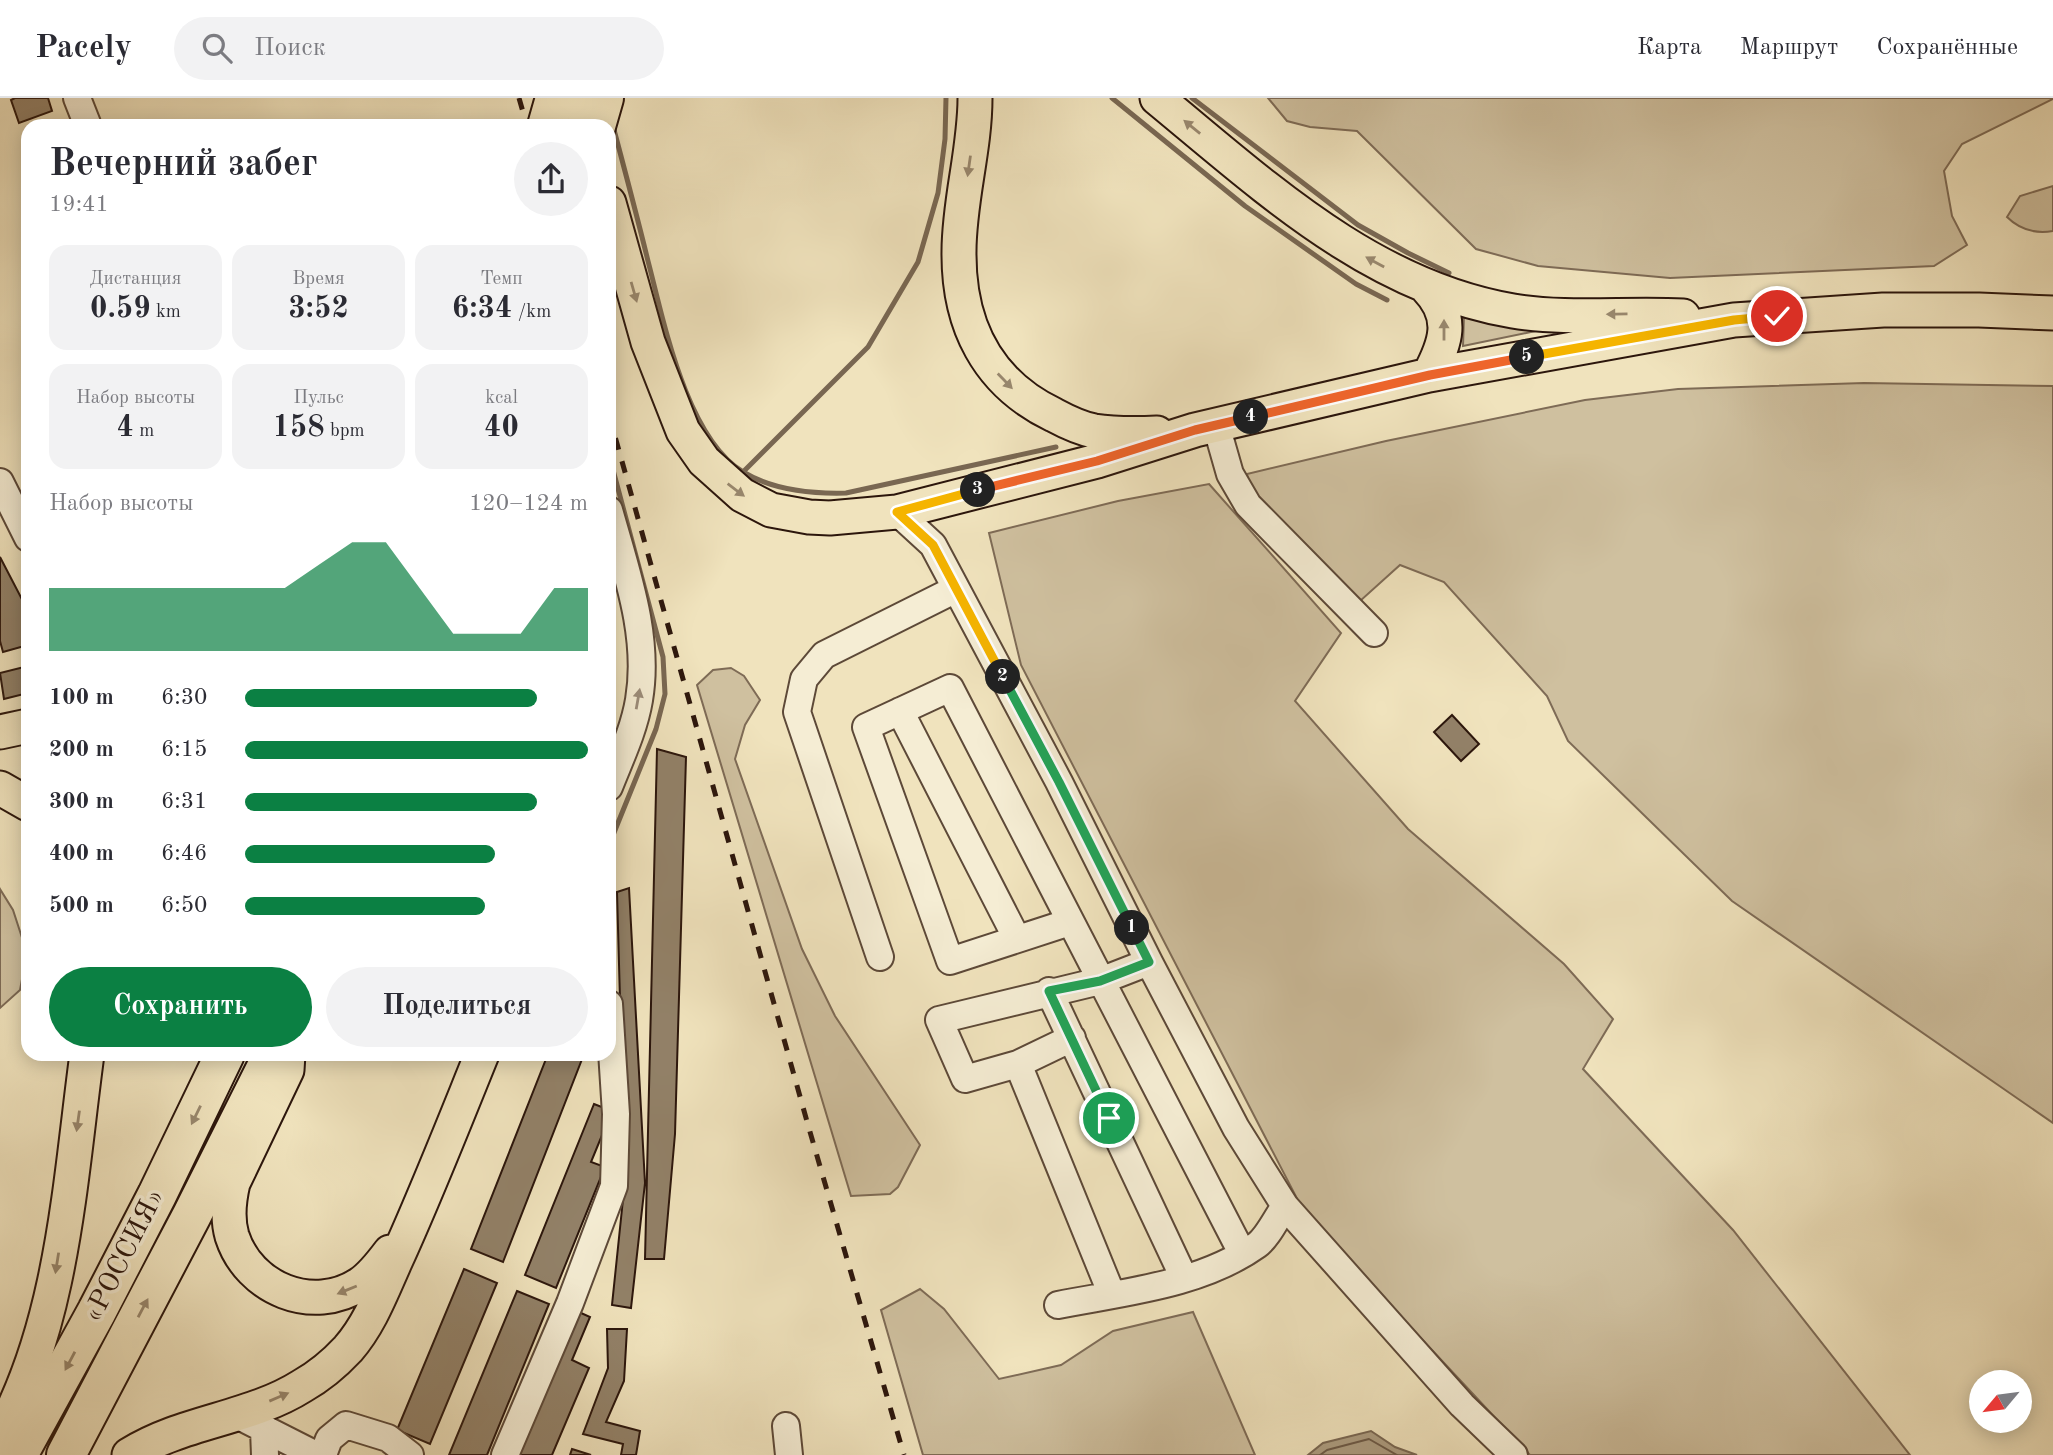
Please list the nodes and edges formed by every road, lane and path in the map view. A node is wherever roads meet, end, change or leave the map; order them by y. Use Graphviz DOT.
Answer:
graph roads {
  1 [pos="77,98"];
  2 [pos="555,98"];
  3 [pos="580,98"];
  4 [pos="604,98"];
  5 [pos="619,98"];
  6 [pos="975,98"];
  7 [pos="1157,98"];
  8 [pos="85,119"];
  9 [pos="549,119"];
  10 [pos="585,119"];
  11 [pos="598,119"];
  12 [pos="609,119"];
  13 [pos="616,227"];
  14 [pos="1427,288"];
  15 [pos="2053,313"];
  16 [pos="1734,320"];
  17 [pos="1430,375"];
  18 [pos="1205,428"];
  19 [pos="0,482"];
  20 [pos="897,512"];
  21 [pos="21,524"];
  22 [pos="616,537"];
  23 [pos="957,589"];
  24 [pos="1374,633"];
  25 [pos="900,711"];
  26 [pos="21,728"];
  27 [pos="0,732"];
  28 [pos="616,770"];
  29 [pos="0,788"];
  30 [pos="21,800"];
  31 [pos="1070,922"];
  32 [pos="1017,939"];
  33 [pos="880,957"];
  34 [pos="1149,962"];
  35 [pos="1100,981"];
  36 [pos="1049,991"];
  37 [pos="1072,1038"];
  38 [pos="86,1061"];
  39 [pos="222,1061"];
  40 [pos="269,1061"];
  41 [pos="288,1061"];
  42 [pos="479,1061"];
  43 [pos="613,1061"];
  44 [pos="1018,1064"];
  45 [pos="422,1203"];
  46 [pos="1285,1206"];
  47 [pos="1242,1253"];
  48 [pos="1184,1278"];
  49 [pos="1112,1294"];
  50 [pos="1058,1305"];
  51 [pos="233,1413"];
  52 [pos="786,1426"];
  53 [pos="0,1435"];
  54 [pos="265,1442"];
  55 [pos="18,1455"];
  56 [pos="66,1455"];
  57 [pos="129,1455"];
  58 [pos="316,1455"];
  59 [pos="323,1455"];
  60 [pos="410,1455"];
  61 [pos="505,1455"];
  62 [pos="789,1455"];
  63 [pos="1514,1455"];
  1 -- 8 [label="street"];
  2 -- 9 [label="highway"];
  3 -- 10 [label="main road"];
  4 -- 11 [label="highway"];
  5 -- 12 [label="main road"];
  6 -- 18 [label="main road, one-way"];
  14 -- 7 [label="main road, one-way"];
  13 -- 20 [label="main road, one-way"];
  16 -- 14 [label="main road, one-way"];
  17 -- 14 [label="main road, one-way"];
  15 -- 16 [label="main road"];
  16 -- 17 [label="main road"];
  17 -- 18 [label="main road"];
  18 -- 20 [label="main road"];
  18 -- 24 [label="street"];
  19 -- 21 [label="street"];
  20 -- 23 [label="street"];
  28 -- 22 [label="street, one-way"];
  23 -- 33 [label="street"];
  23 -- 34 [label="street"];
  25 -- 31 [label="street"];
  25 -- 32 [label="street"];
  25 -- 32 [label="street"];
  26 -- 27 [label="main road"];
  29 -- 30 [label="main road"];
  31 -- 32 [label="street"];
  31 -- 35 [label="street"];
  34 -- 35 [label="street"];
  34 -- 46 [label="street"];
  35 -- 36 [label="street"];
  35 -- 47 [label="street"];
  36 -- 37 [label="street"];
  36 -- 44 [label="street"];
  37 -- 44 [label="street"];
  37 -- 48 [label="street"];
  38 -- 53 [label="main road, one-way"];
  39 -- 55 [label="highway, «РОССИЯ», one-way"];
  56 -- 40 [label="highway, «РОССИЯ», one-way"];
  45 -- 41 [label="main road, one-way"];
  42 -- 45 [label="main road"];
  43 -- 61 [label="street"];
  44 -- 49 [label="street"];
  51 -- 45 [label="main road, one-way"];
  46 -- 47 [label="street"];
  46 -- 63 [label="street"];
  47 -- 48 [label="street"];
  48 -- 49 [label="street"];
  49 -- 50 [label="street"];
  51 -- 54 [label="street"];
  51 -- 57 [label="main road"];
  52 -- 62 [label="street"];
  54 -- 58 [label="street"];
  59 -- 60 [label="street"];
}
